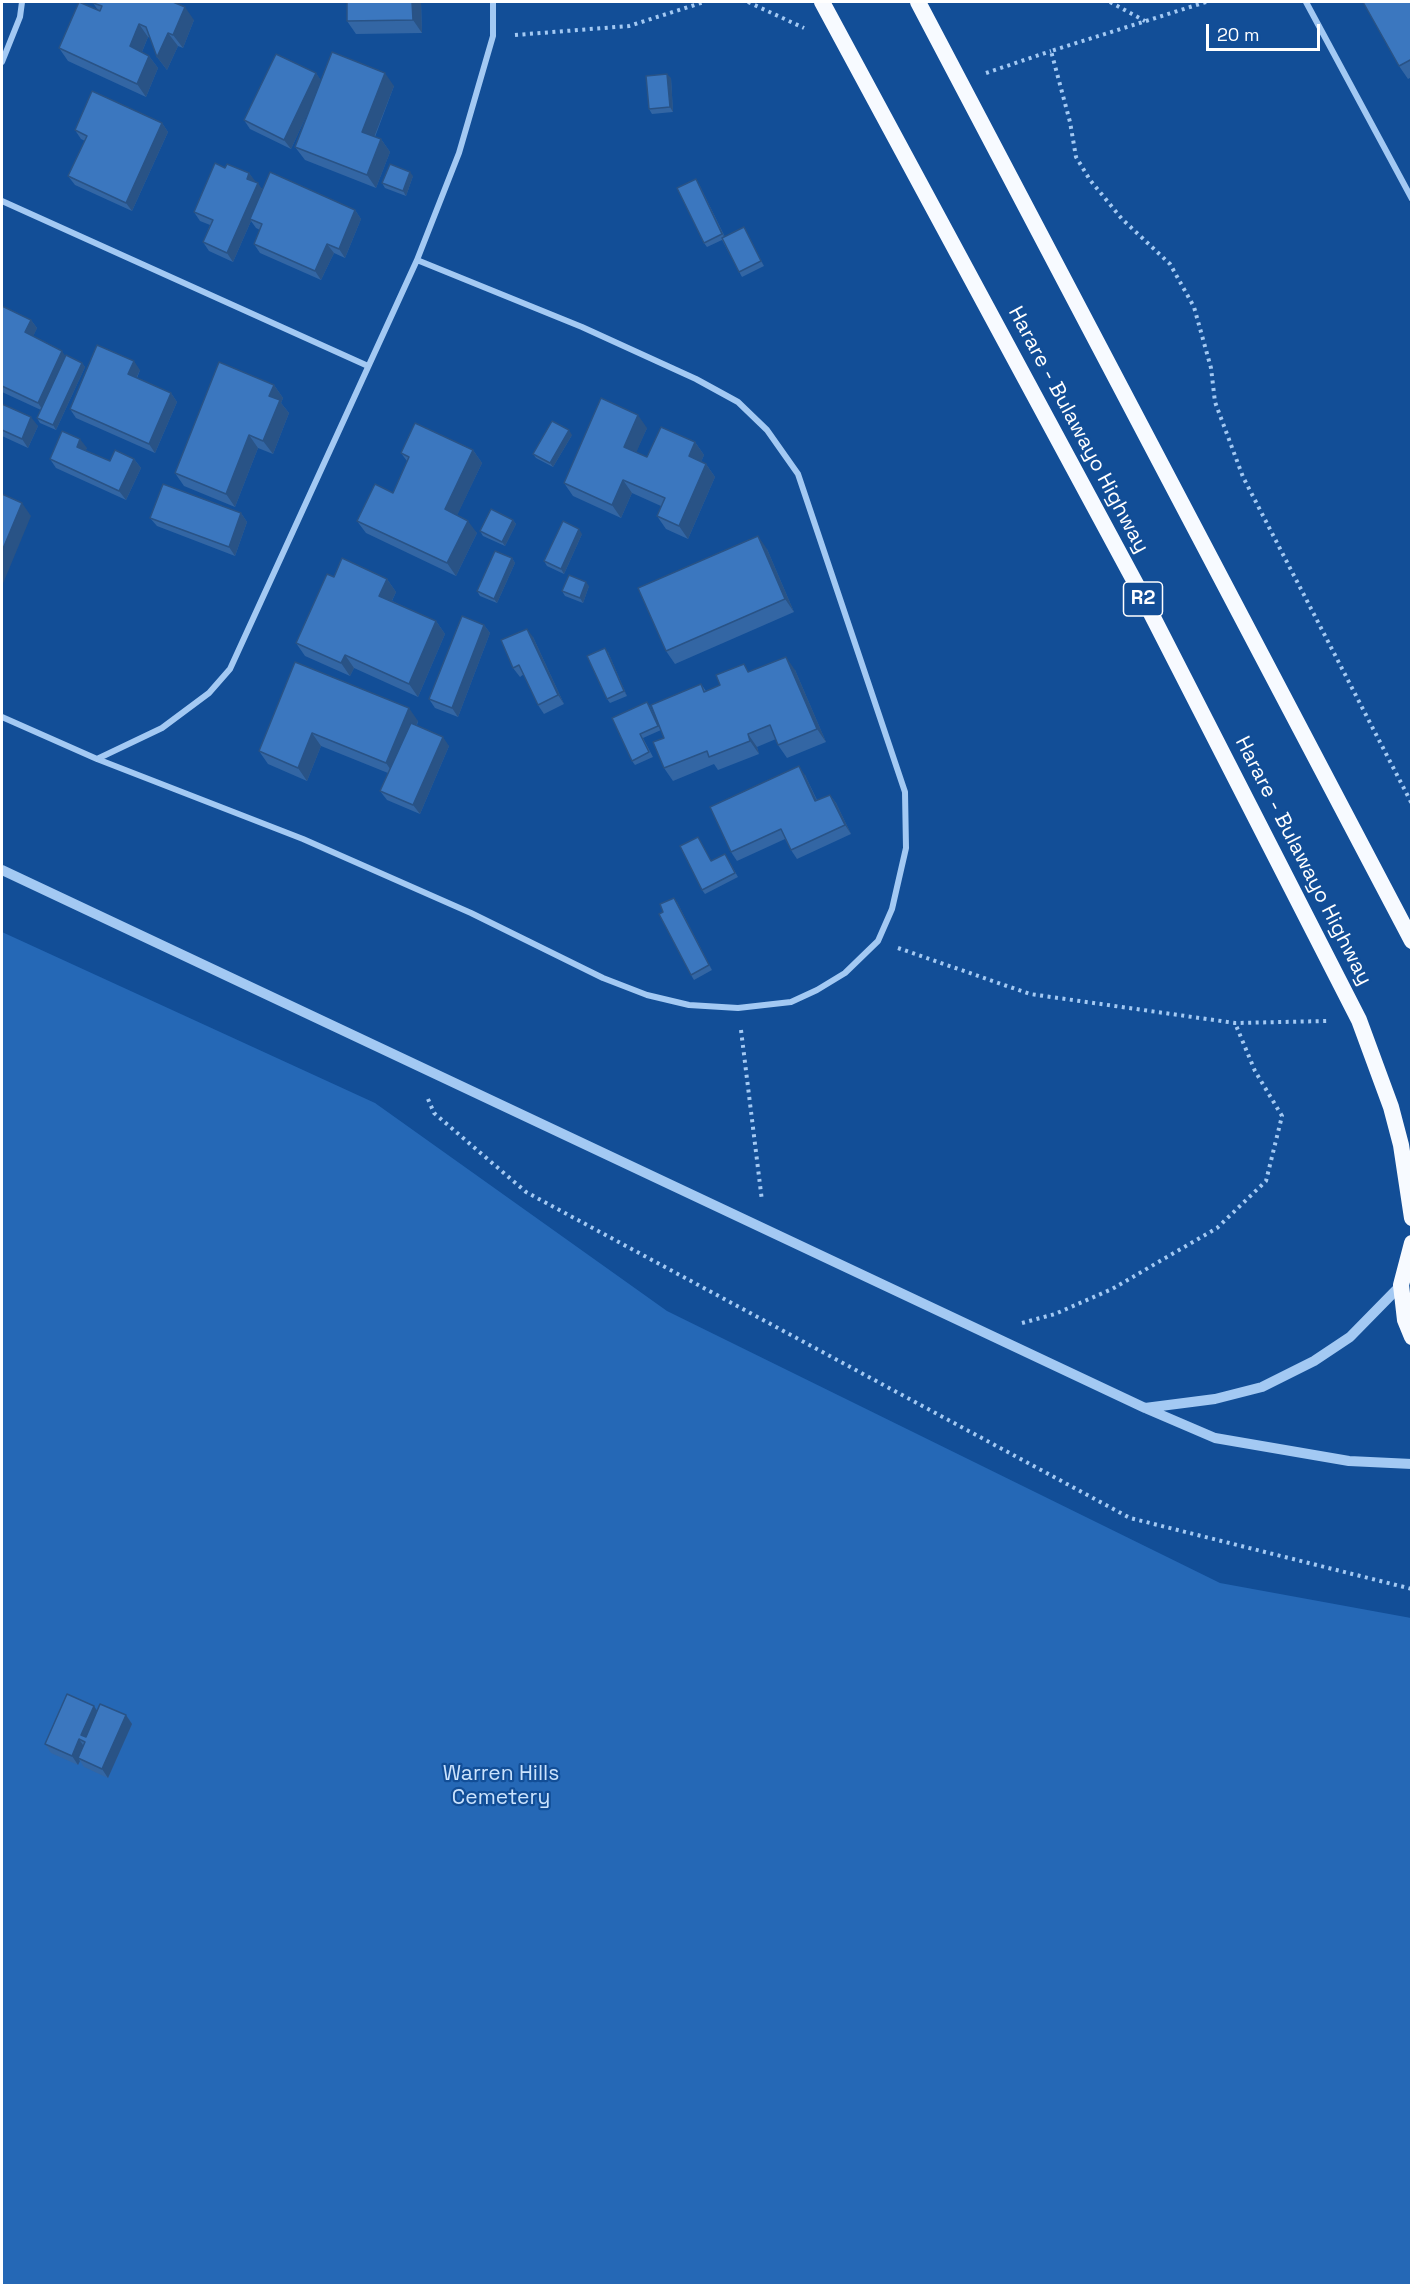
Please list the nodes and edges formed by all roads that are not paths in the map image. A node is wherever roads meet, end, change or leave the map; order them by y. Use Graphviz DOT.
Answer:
graph roads {
  1 [pos="22,2"];
  2 [pos="493,2"];
  3 [pos="822,2"];
  4 [pos="918,2"];
  5 [pos="1306,2"];
  6 [pos="2,62"];
  7 [pos="1412,198"];
  8 [pos="2,201"];
  9 [pos="417,260"];
  10 [pos="368,366"];
  11 [pos="2,717"];
  12 [pos="97,759"];
  13 [pos="2,870"];
  14 [pos="1412,941"];
  15 [pos="1412,1218"];
  16 [pos="1412,1242"];
  17 [pos="1401,1285"];
  18 [pos="1412,1337"];
  19 [pos="1145,1408"];
  20 [pos="1412,1464"];
  1 -- 6 [label="street"];
  2 -- 9 [label="street"];
  3 -- 15 [label="highway, Harare - Bulawayo Highway / R2"];
  4 -- 14 [label="highway"];
  5 -- 7 [label="street"];
  8 -- 10 [label="street"];
  9 -- 10 [label="street"];
  9 -- 12 [label="street"];
  10 -- 12 [label="street"];
  11 -- 12 [label="street"];
  13 -- 19 [label="street"];
  16 -- 17 [label="highway"];
  17 -- 18 [label="highway"];
  17 -- 19 [label="street"];
  19 -- 20 [label="street"];
}
